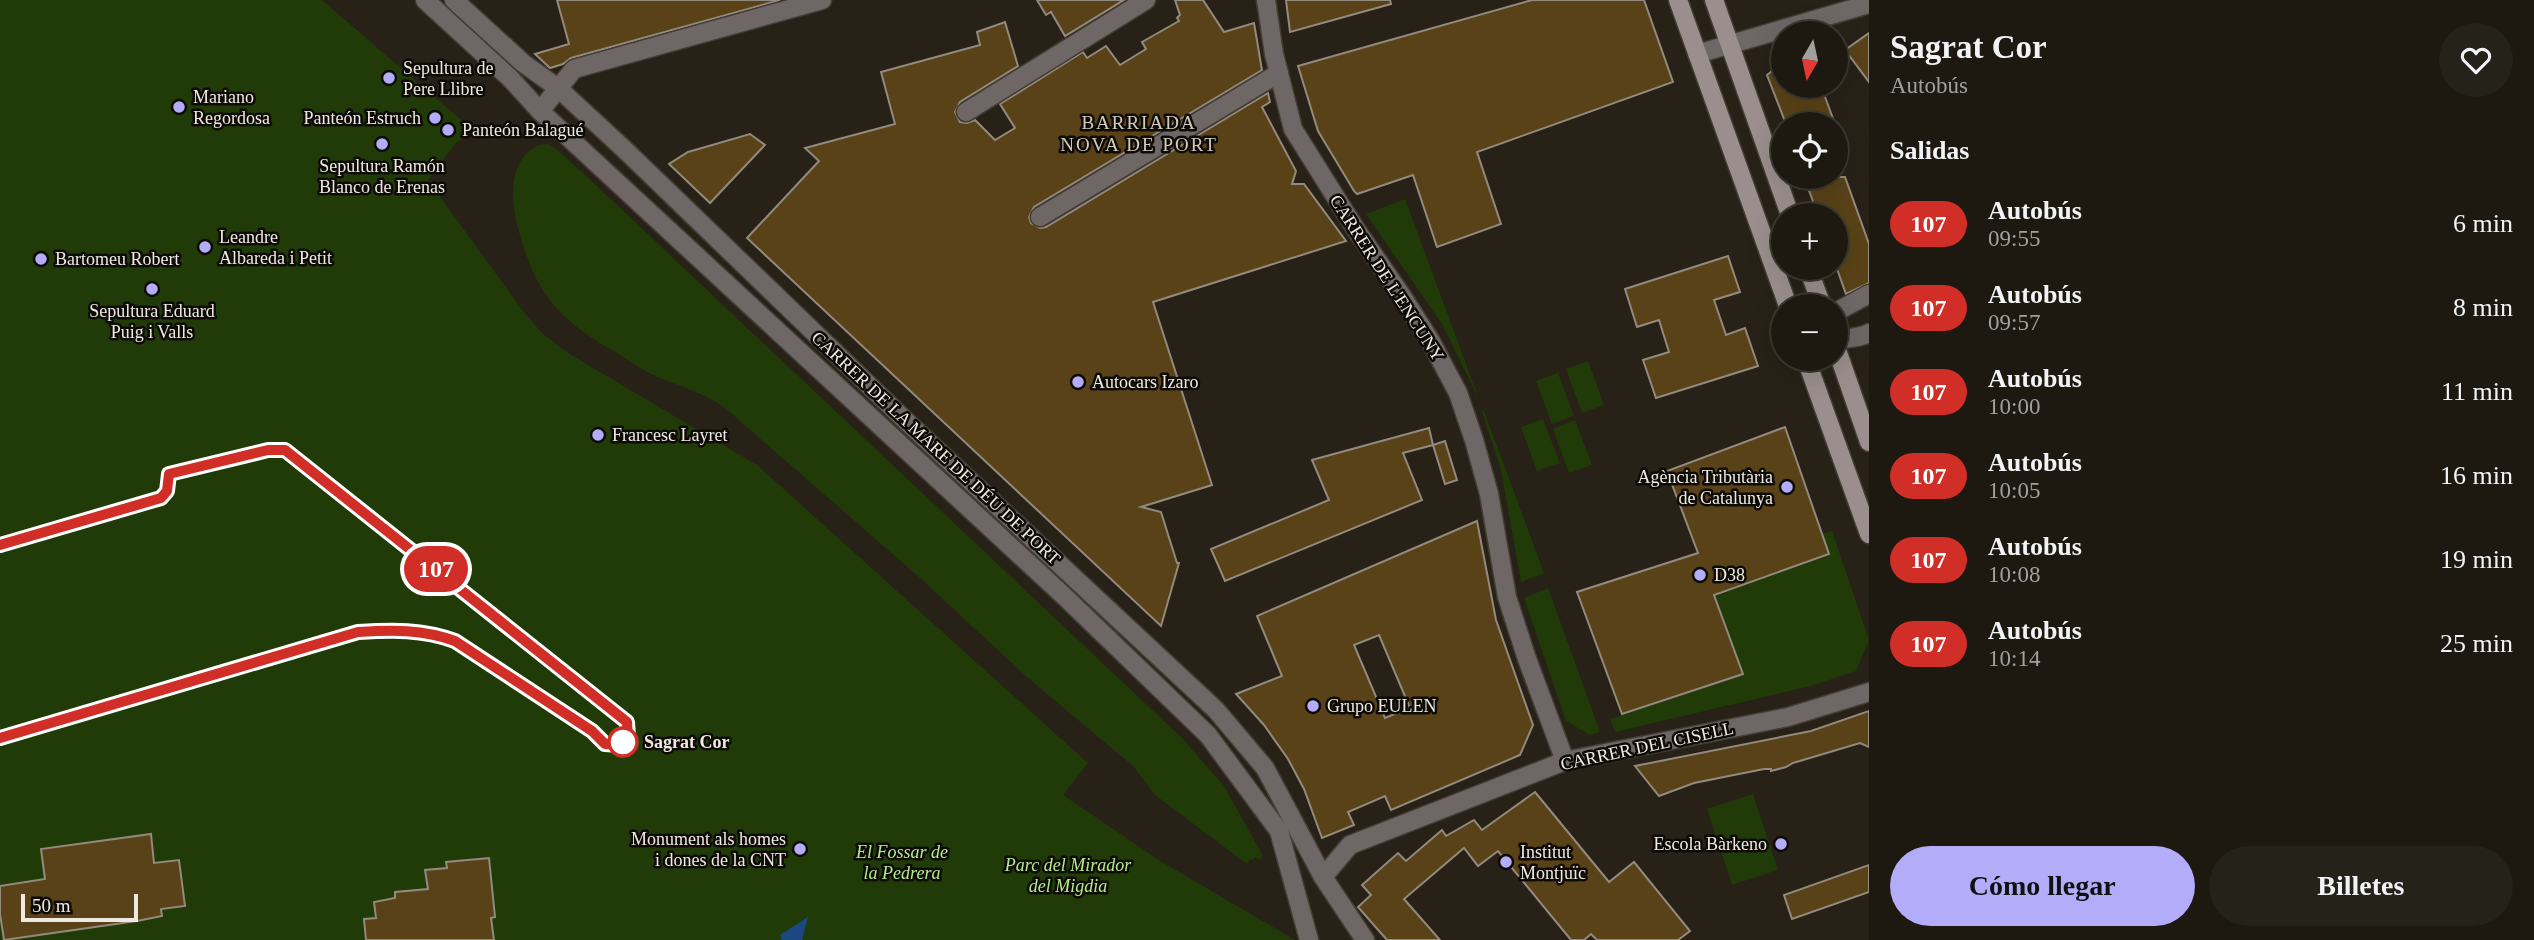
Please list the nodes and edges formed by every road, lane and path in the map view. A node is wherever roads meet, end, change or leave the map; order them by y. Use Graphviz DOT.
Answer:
graph roads {
  1 [pos="425,0"];
  2 [pos="454,0"];
  3 [pos="822,0"];
  4 [pos="1146,0"];
  5 [pos="1266,0"];
  6 [pos="1678,0"];
  7 [pos="1714,0"];
  8 [pos="1869,4"];
  9 [pos="1730,43"];
  10 [pos="1697,54"];
  11 [pos="1279,73"];
  12 [pos="558,88"];
  13 [pos="540,111"];
  14 [pos="966,112"];
  15 [pos="1786,203"];
  16 [pos="1040,217"];
  17 [pos="1784,294"];
  18 [pos="1869,294"];
  19 [pos="1848,305"];
  20 [pos="1869,333"];
  21 [pos="1848,338"];
  22 [pos="1810,371"];
  23 [pos="1844,371"];
  24 [pos="1869,442"];
  25 [pos="1869,534"];
  26 [pos="1869,692"];
  27 [pos="1565,761"];
  28 [pos="1323,877"];
  29 [pos="1309,940"];
  30 [pos="1365,940"];
  1 -- 13 [label="street, CARRER DE LA MARE DE DÉU DE PORT"];
  2 -- 12 [label="street, CARRER DE LA MARE DE DÉU DE PORT"];
  3 -- 12 [label="street"];
  4 -- 14 [label="street"];
  5 -- 11 [label="street, CARRER DE L'ENCUNY"];
  6 -- 10 [label="main road"];
  7 -- 9 [label="main road"];
  8 -- 9 [label="street"];
  9 -- 10 [label="street"];
  9 -- 15 [label="main road"];
  10 -- 17 [label="main road"];
  11 -- 16 [label="street"];
  11 -- 27 [label="street, CARRER DE L'ENCUNY"];
  12 -- 13 [label="street"];
  12 -- 28 [label="street, CARRER DE LA MARE DE DÉU DE PORT"];
  13 -- 29 [label="street, CARRER DE LA MARE DE DÉU DE PORT"];
  18 -- 19 [label="street"];
  20 -- 21 [label="street"];
  22 -- 25 [label="main road"];
  23 -- 24 [label="main road"];
  26 -- 27 [label="street, CARRER DEL CISELL"];
  27 -- 28 [label="street, CARRER DEL CISELL"];
  28 -- 30 [label="street, CARRER DE LA MARE DE DÉU DE PORT"];
}
